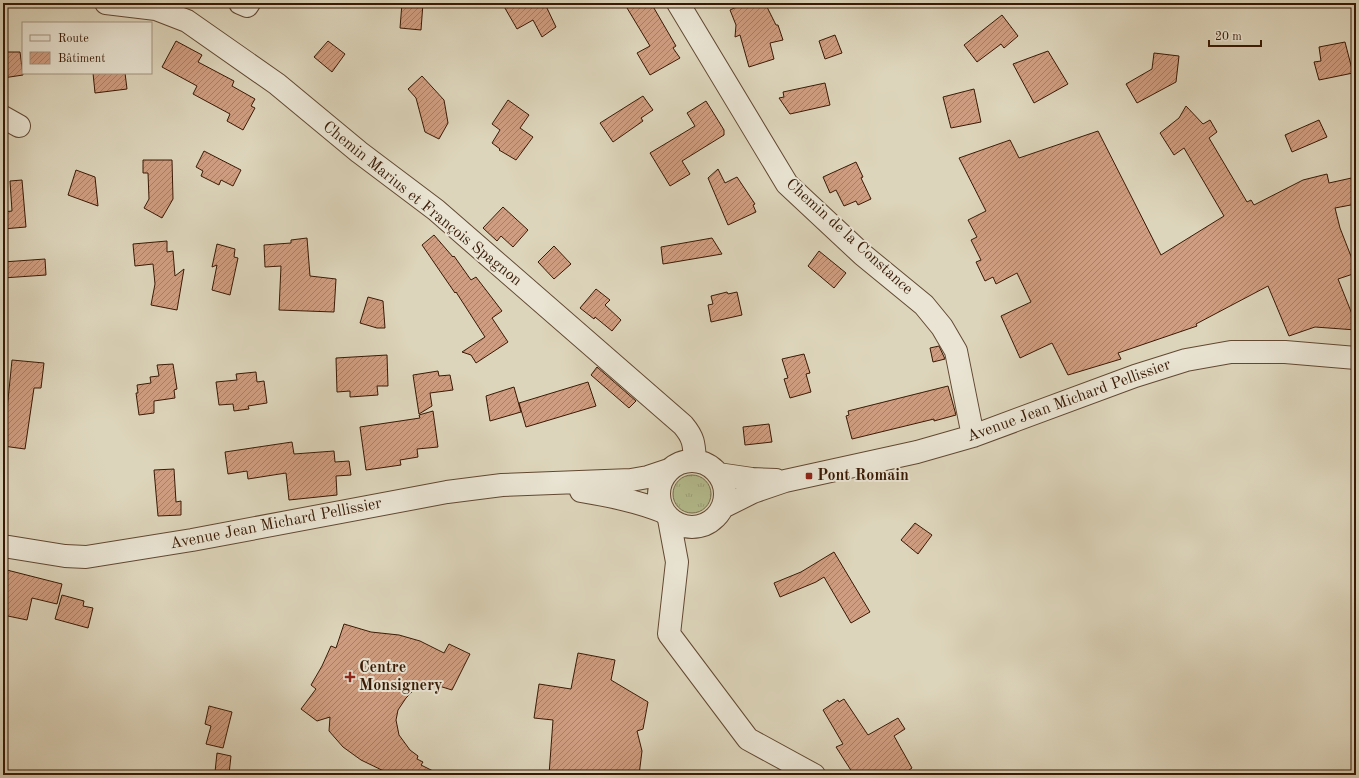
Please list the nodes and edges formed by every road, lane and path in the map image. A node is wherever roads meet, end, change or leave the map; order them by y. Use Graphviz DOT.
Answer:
graph roads {
  1 [pos="106,3"];
  2 [pos="240,3"];
  3 [pos="249,3"];
  4 [pos="678,3"];
  5 [pos="170,8"];
  6 [pos="1356,358"];
  7 [pos="973,436"];
  8 [pos="695,461"];
  9 [pos="669,470"];
  10 [pos="718,474"];
  11 [pos="785,481"];
  12 [pos="549,484"];
  13 [pos="723,507"];
  14 [pos="666,516"];
  15 [pos="693,528"];
  16 [pos="3,546"];
  17 [pos="677,562"];
  18 [pos="814,775"];
  1 -- 5 [label="street, Chemin Marius et François Spagnon"];
  2 -- 3 [label="street"];
  4 -- 7 [label="street, Chemin de la Constance"];
  5 -- 8 [label="street, Chemin Marius et François Spagnon"];
  6 -- 7 [label="street, Avenue Jean Michard Pellissier"];
  7 -- 11 [label="street, Avenue Jean Michard Pellissier"];
  8 -- 9 [label="street"];
  8 -- 10 [label="street"];
  9 -- 12 [label="street, Avenue Jean Michard Pellissier"];
  9 -- 14 [label="street"];
  10 -- 11 [label="street, Avenue Jean Michard Pellissier"];
  10 -- 13 [label="street"];
  11 -- 13 [label="street, Avenue Jean Michard Pellissier"];
  12 -- 14 [label="street, Avenue Jean Michard Pellissier"];
  12 -- 16 [label="street, Avenue Jean Michard Pellissier"];
  13 -- 15 [label="street"];
  14 -- 15 [label="street"];
  14 -- 17 [label="street"];
  15 -- 17 [label="street"];
  17 -- 18 [label="street"];
}
